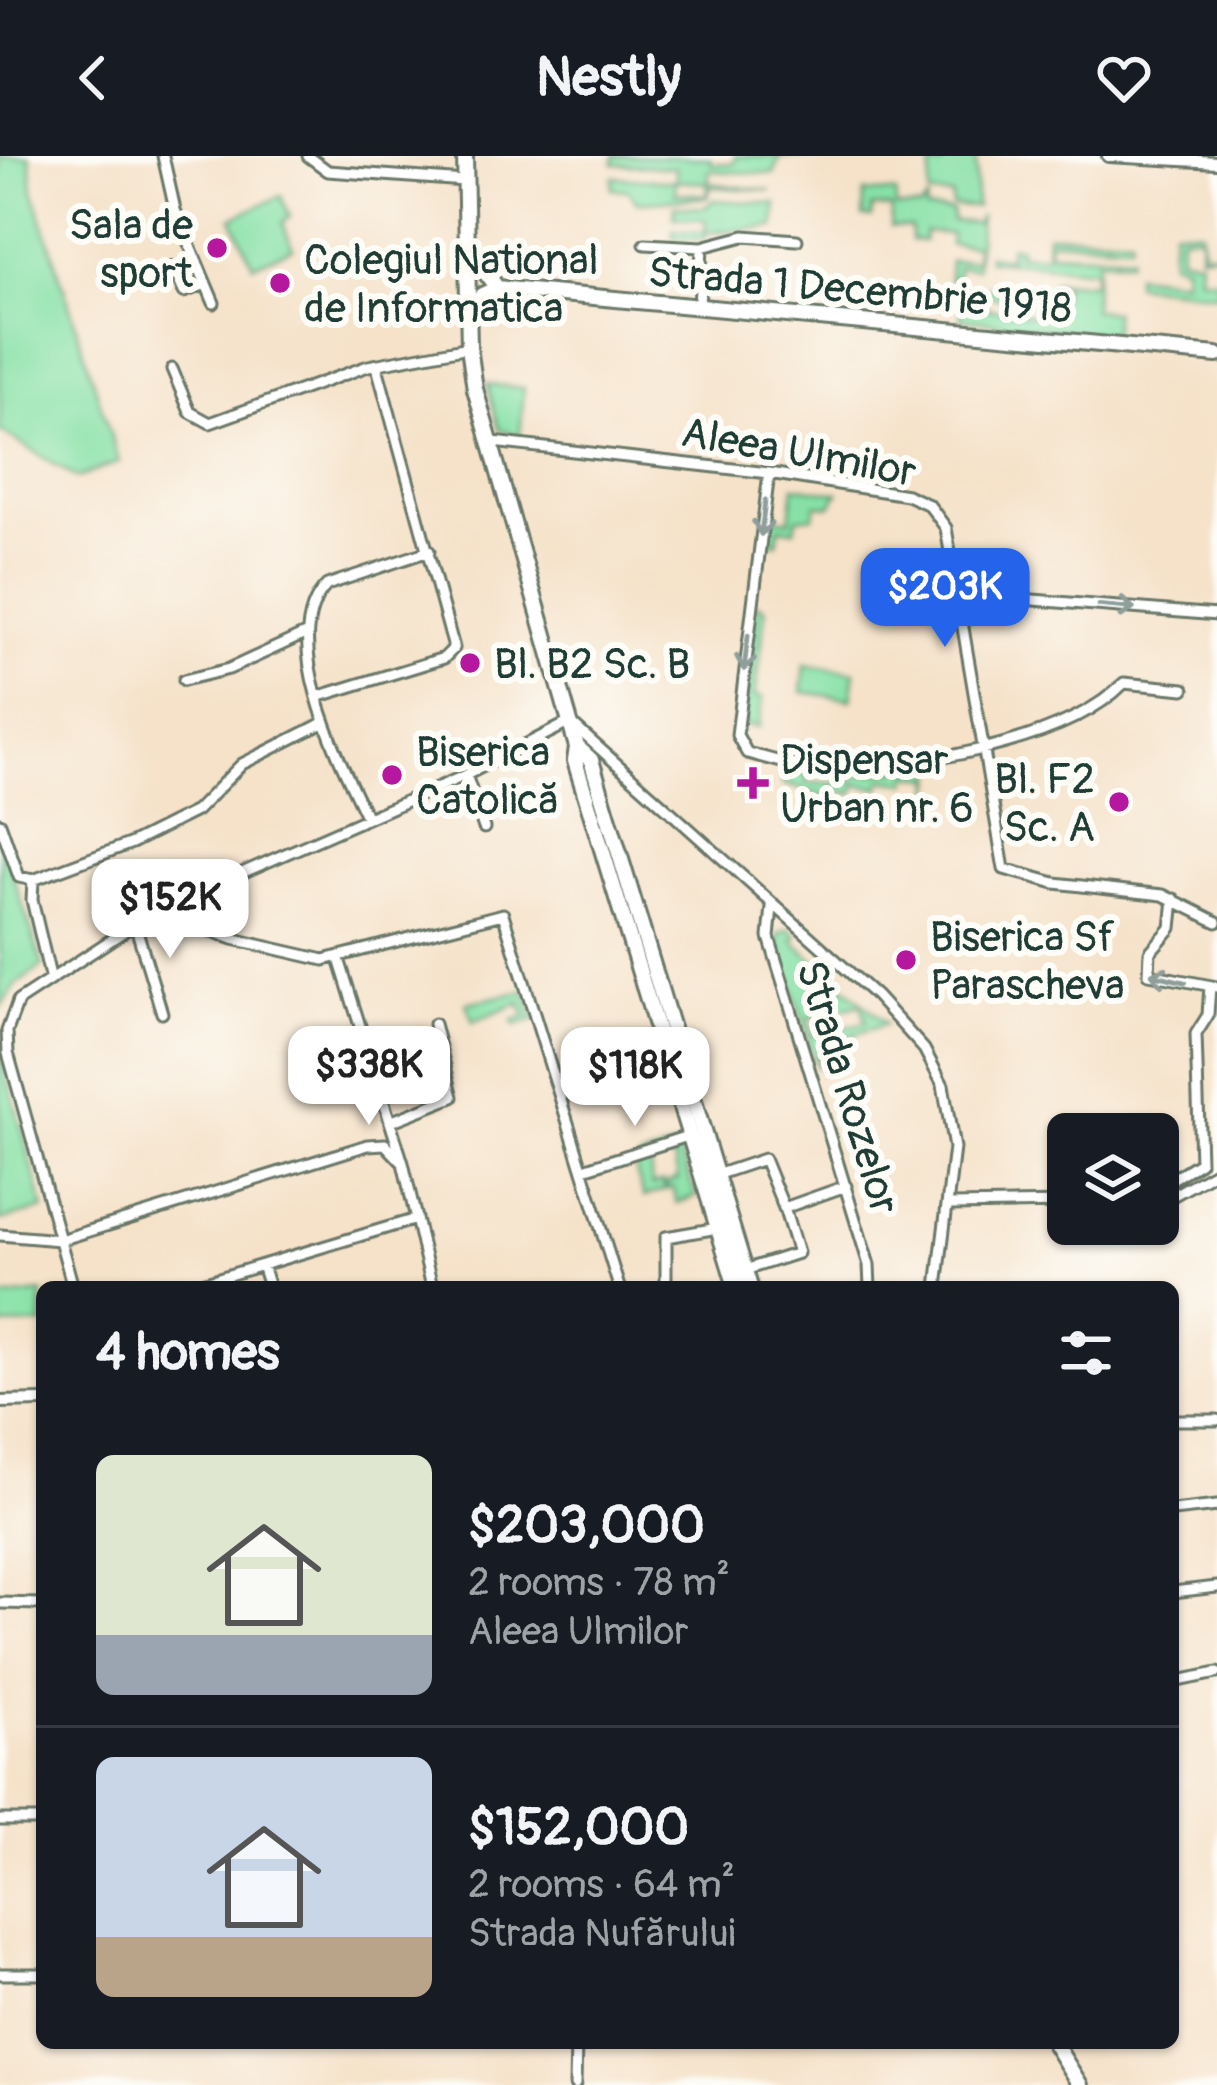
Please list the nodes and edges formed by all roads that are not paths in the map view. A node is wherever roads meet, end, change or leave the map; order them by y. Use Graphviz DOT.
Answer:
graph roads {
  1 [pos="163,156"];
  2 [pos="308,156"];
  3 [pos="465,156"];
  4 [pos="1108,156"];
  5 [pos="1217,162"];
  6 [pos="465,181"];
  7 [pos="797,239"];
  8 [pos="645,244"];
  9 [pos="467,247"];
  10 [pos="702,247"];
  11 [pos="154,274"];
  12 [pos="206,284"];
  13 [pos="467,284"];
  14 [pos="487,286"];
  15 [pos="214,303"];
  16 [pos="699,308"];
  17 [pos="470,317"];
  18 [pos="469,347"];
  19 [pos="1217,356"];
  20 [pos="377,367"];
  21 [pos="172,369"];
  22 [pos="493,442"];
  23 [pos="769,473"];
  24 [pos="429,551"];
  25 [pos="958,594"];
  26 [pos="1217,615"];
  27 [pos="305,634"];
  28 [pos="184,680"];
  29 [pos="1184,689"];
  30 [pos="320,696"];
  31 [pos="326,722"];
  32 [pos="570,722"];
  33 [pos="577,747"];
  34 [pos="984,749"];
  35 [pos="596,757"];
  36 [pos="466,775"];
  37 [pos="367,818"];
  38 [pos="0,823"];
  39 [pos="484,828"];
  40 [pos="33,880"];
  41 [pos="1174,899"];
  42 [pos="772,907"];
  43 [pos="155,911"];
  44 [pos="1217,922"];
  45 [pos="136,924"];
  46 [pos="339,959"];
  47 [pos="50,976"];
  48 [pos="1214,987"];
  49 [pos="162,1013"];
  50 [pos="434,1024"];
  51 [pos="390,1122"];
  52 [pos="695,1134"];
  53 [pos="403,1163"];
  54 [pos="584,1169"];
  55 [pos="1217,1171"];
  56 [pos="716,1175"];
  57 [pos="1179,1175"];
  58 [pos="846,1186"];
  59 [pos="1179,1192"];
  60 [pos="1047,1203"];
  61 [pos="951,1204"];
  62 [pos="784,1208"];
  63 [pos="416,1219"];
  64 [pos="718,1228"];
  65 [pos="0,1235"];
  66 [pos="60,1240"];
  67 [pos="738,1261"];
  68 [pos="262,1265"];
  69 [pos="72,1281"];
  70 [pos="209,1281"];
  71 [pos="267,1281"];
  72 [pos="431,1281"];
  73 [pos="618,1281"];
  74 [pos="666,1281"];
  75 [pos="736,1281"];
  76 [pos="747,1281"];
  77 [pos="869,1281"];
  78 [pos="938,1281"];
  79 [pos="36,1401"];
  80 [pos="0,1402"];
  81 [pos="1179,1420"];
  82 [pos="1217,1420"];
  83 [pos="1217,1506"];
  84 [pos="1179,1510"];
  85 [pos="1217,1587"];
  86 [pos="1179,1591"];
  87 [pos="0,1604"];
  88 [pos="36,1604"];
  89 [pos="1217,1673"];
  90 [pos="1179,1681"];
  91 [pos="0,1820"];
  92 [pos="36,1820"];
  93 [pos="0,1974"];
  94 [pos="36,1974"];
  95 [pos="576,2049"];
  96 [pos="1058,2049"];
  97 [pos="575,2085"];
  98 [pos="1080,2085"];
  1 -- 12 [label="street"];
  2 -- 6 [label="street"];
  3 -- 6 [label="main road"];
  4 -- 5 [label="street"];
  6 -- 9 [label="main road"];
  7 -- 10 [label="street"];
  8 -- 10 [label="street"];
  9 -- 13 [label="main road"];
  9 -- 14 [label="main road"];
  10 -- 16 [label="street"];
  11 -- 12 [label="street"];
  12 -- 15 [label="street"];
  13 -- 14 [label="main road"];
  13 -- 17 [label="main road"];
  14 -- 16 [label="main road, Strada 1 Decembrie 1918"];
  14 -- 17 [label="main road"];
  16 -- 19 [label="main road, Strada 1 Decembrie 1918"];
  17 -- 18 [label="main road"];
  18 -- 20 [label="street"];
  18 -- 22 [label="main road"];
  20 -- 21 [label="street"];
  20 -- 24 [label="street"];
  22 -- 23 [label="street, Aleea Ulmilor"];
  22 -- 32 [label="main road"];
  23 -- 25 [label="street, Aleea Ulmilor"];
  23 -- 34 [label="street, one-way"];
  24 -- 27 [label="street"];
  24 -- 30 [label="street"];
  25 -- 26 [label="street, one-way"];
  25 -- 34 [label="street, Aleea Ulmilor"];
  27 -- 28 [label="street"];
  27 -- 30 [label="street"];
  29 -- 34 [label="street"];
  30 -- 31 [label="street"];
  31 -- 37 [label="street"];
  31 -- 40 [label="street"];
  32 -- 33 [label="main road"];
  32 -- 35 [label="street"];
  32 -- 36 [label="street"];
  33 -- 35 [label="main road"];
  33 -- 52 [label="main road"];
  34 -- 41 [label="street, Aleea Ulmilor"];
  35 -- 42 [label="street"];
  35 -- 52 [label="main road"];
  36 -- 37 [label="street"];
  36 -- 39 [label="street"];
  37 -- 43 [label="street"];
  38 -- 40 [label="street"];
  40 -- 47 [label="street"];
  41 -- 44 [label="street, Aleea Ulmilor"];
  48 -- 41 [label="street, one-way"];
  42 -- 58 [label="street, Strada Rozelor"];
  42 -- 61 [label="street"];
  43 -- 45 [label="street"];
  43 -- 46 [label="street"];
  45 -- 47 [label="street"];
  45 -- 49 [label="street"];
  46 -- 51 [label="street"];
  46 -- 54 [label="street"];
  47 -- 66 [label="street"];
  48 -- 57 [label="street"];
  50 -- 51 [label="street"];
  51 -- 53 [label="street"];
  52 -- 54 [label="street"];
  52 -- 56 [label="main road"];
  52 -- 64 [label="main road"];
  53 -- 63 [label="street"];
  53 -- 66 [label="street"];
  54 -- 73 [label="street"];
  55 -- 59 [label="street"];
  56 -- 62 [label="street"];
  56 -- 67 [label="main road"];
  58 -- 62 [label="street"];
  58 -- 77 [label="street, Strada Rozelor"];
  60 -- 61 [label="street"];
  61 -- 78 [label="street"];
  62 -- 67 [label="street"];
  63 -- 68 [label="street"];
  63 -- 72 [label="street"];
  64 -- 67 [label="main road"];
  64 -- 74 [label="street"];
  65 -- 66 [label="street"];
  66 -- 69 [label="street"];
  67 -- 75 [label="main road"];
  67 -- 76 [label="main road"];
  68 -- 70 [label="street"];
  68 -- 71 [label="street"];
  79 -- 80 [label="street"];
  81 -- 82 [label="street"];
  83 -- 84 [label="street"];
  85 -- 86 [label="street"];
  87 -- 88 [label="street"];
  89 -- 90 [label="street"];
  91 -- 92 [label="street"];
  93 -- 94 [label="street"];
  95 -- 97 [label="street"];
  96 -- 98 [label="main road"];
}
